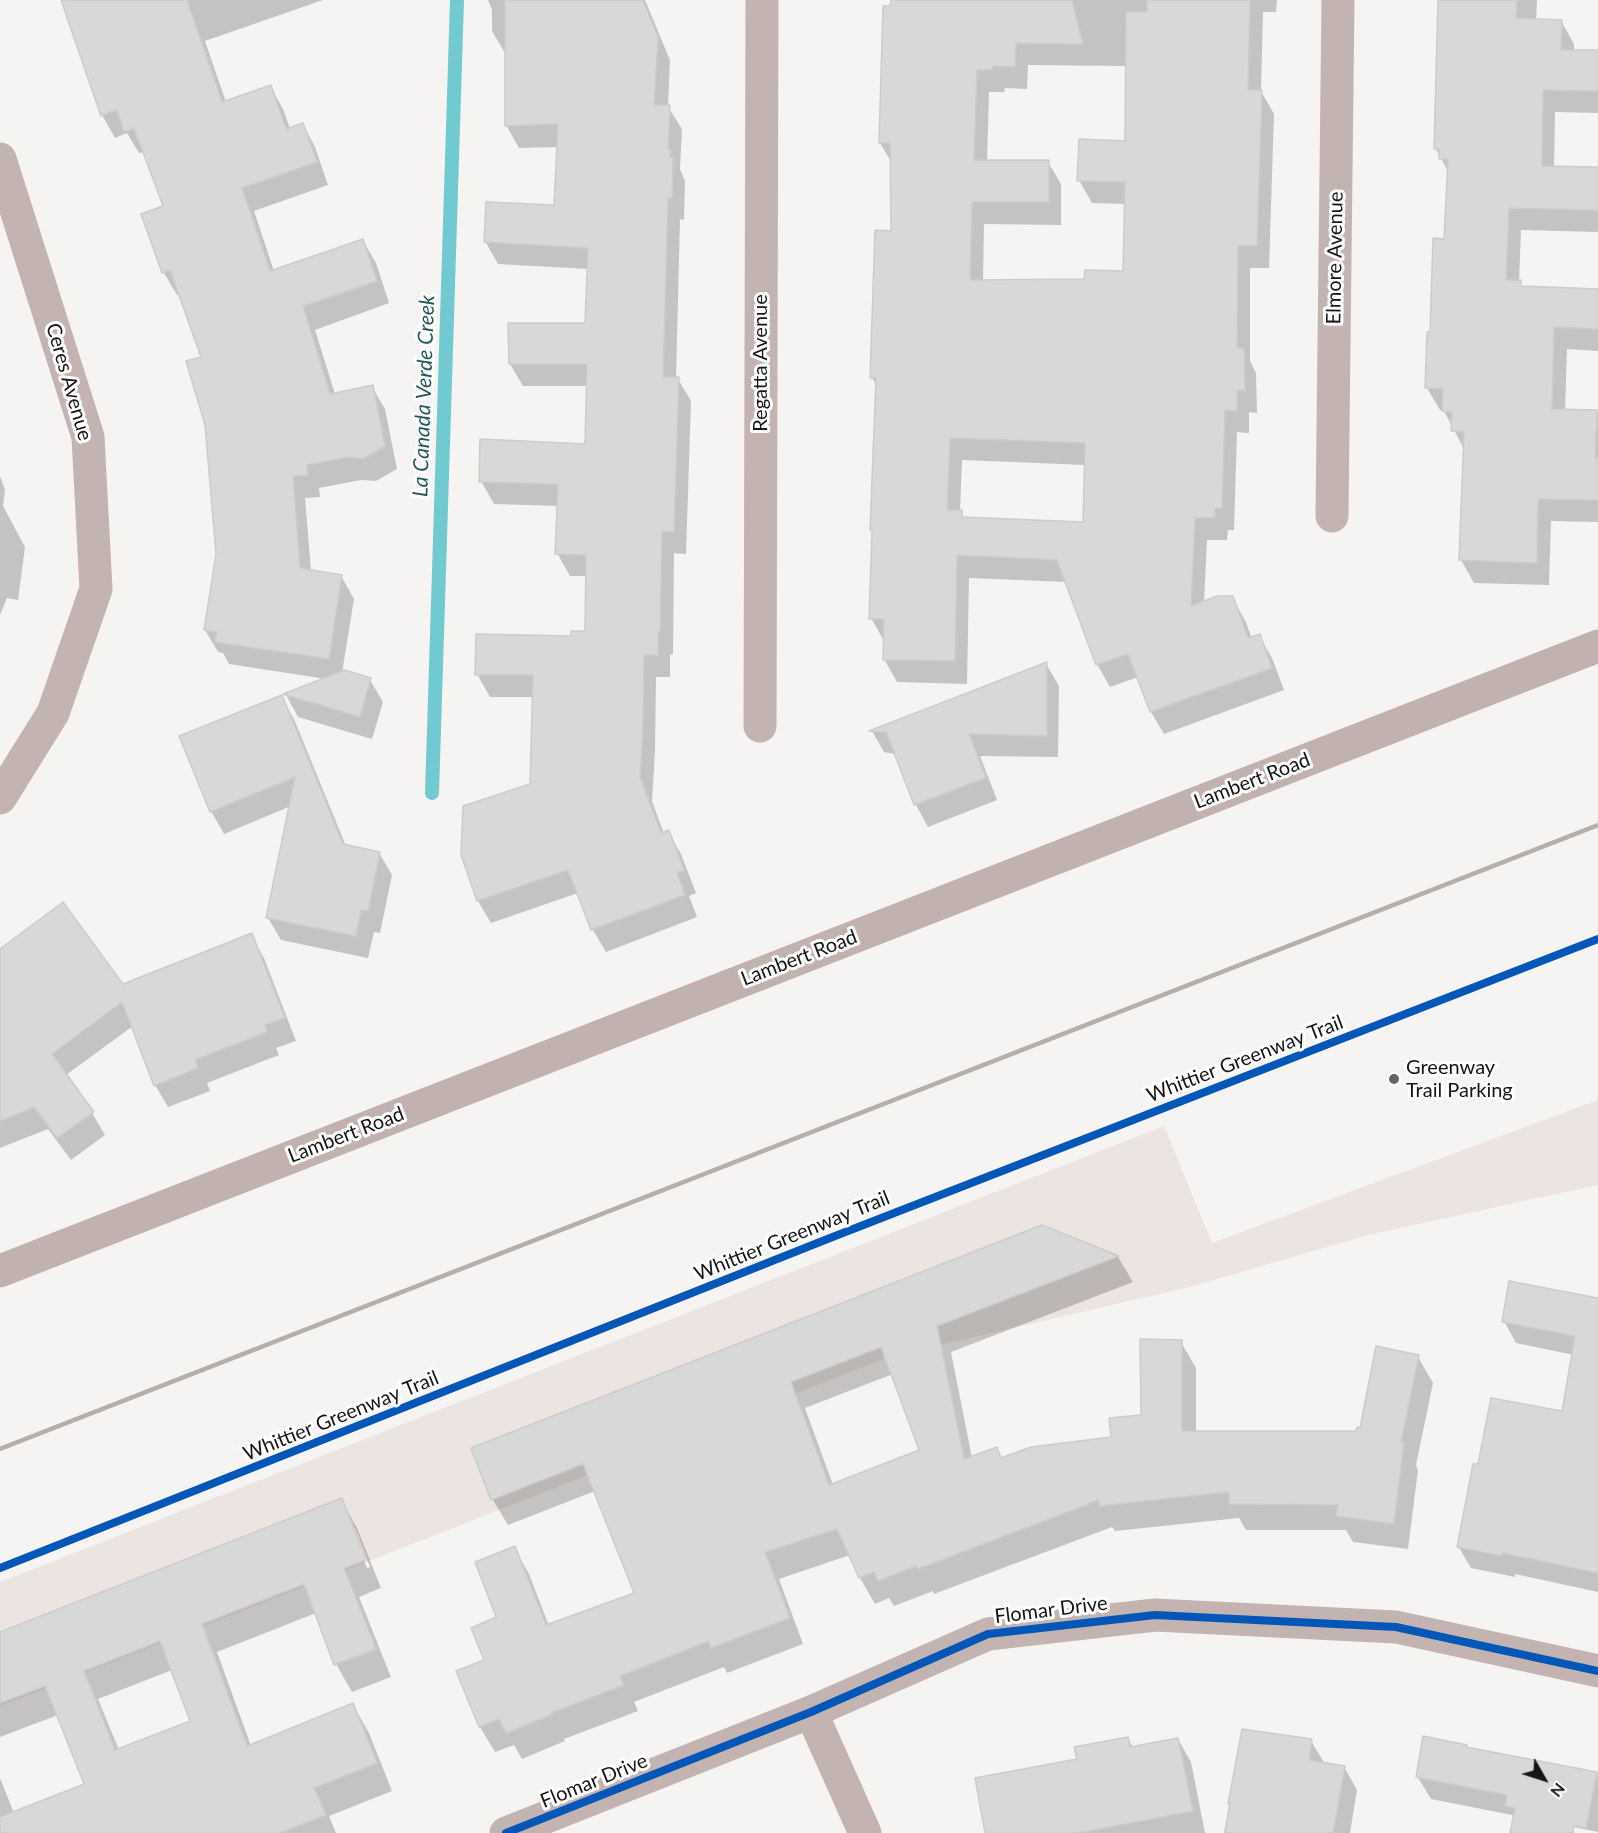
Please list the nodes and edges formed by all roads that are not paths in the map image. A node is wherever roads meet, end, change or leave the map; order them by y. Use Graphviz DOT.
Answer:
graph roads {
  1 [pos="762,0"];
  2 [pos="1338,0"];
  3 [pos="0,159"];
  4 [pos="1332,516"];
  5 [pos="1598,646"];
  6 [pos="759,726"];
  7 [pos="0,798"];
  8 [pos="0,1270"];
  9 [pos="1598,1671"];
  10 [pos="811,1712"];
  11 [pos="506,1833"];
  12 [pos="865,1833"];
  1 -- 6 [label="street, Regatta Avenue"];
  2 -- 4 [label="street, Elmore Avenue"];
  3 -- 7 [label="street, Ceres Avenue"];
  5 -- 8 [label="main road, Lambert Road"];
  9 -- 10 [label="street, Flomar Drive"];
  10 -- 11 [label="street, Flomar Drive"];
  10 -- 12 [label="street"];
}
